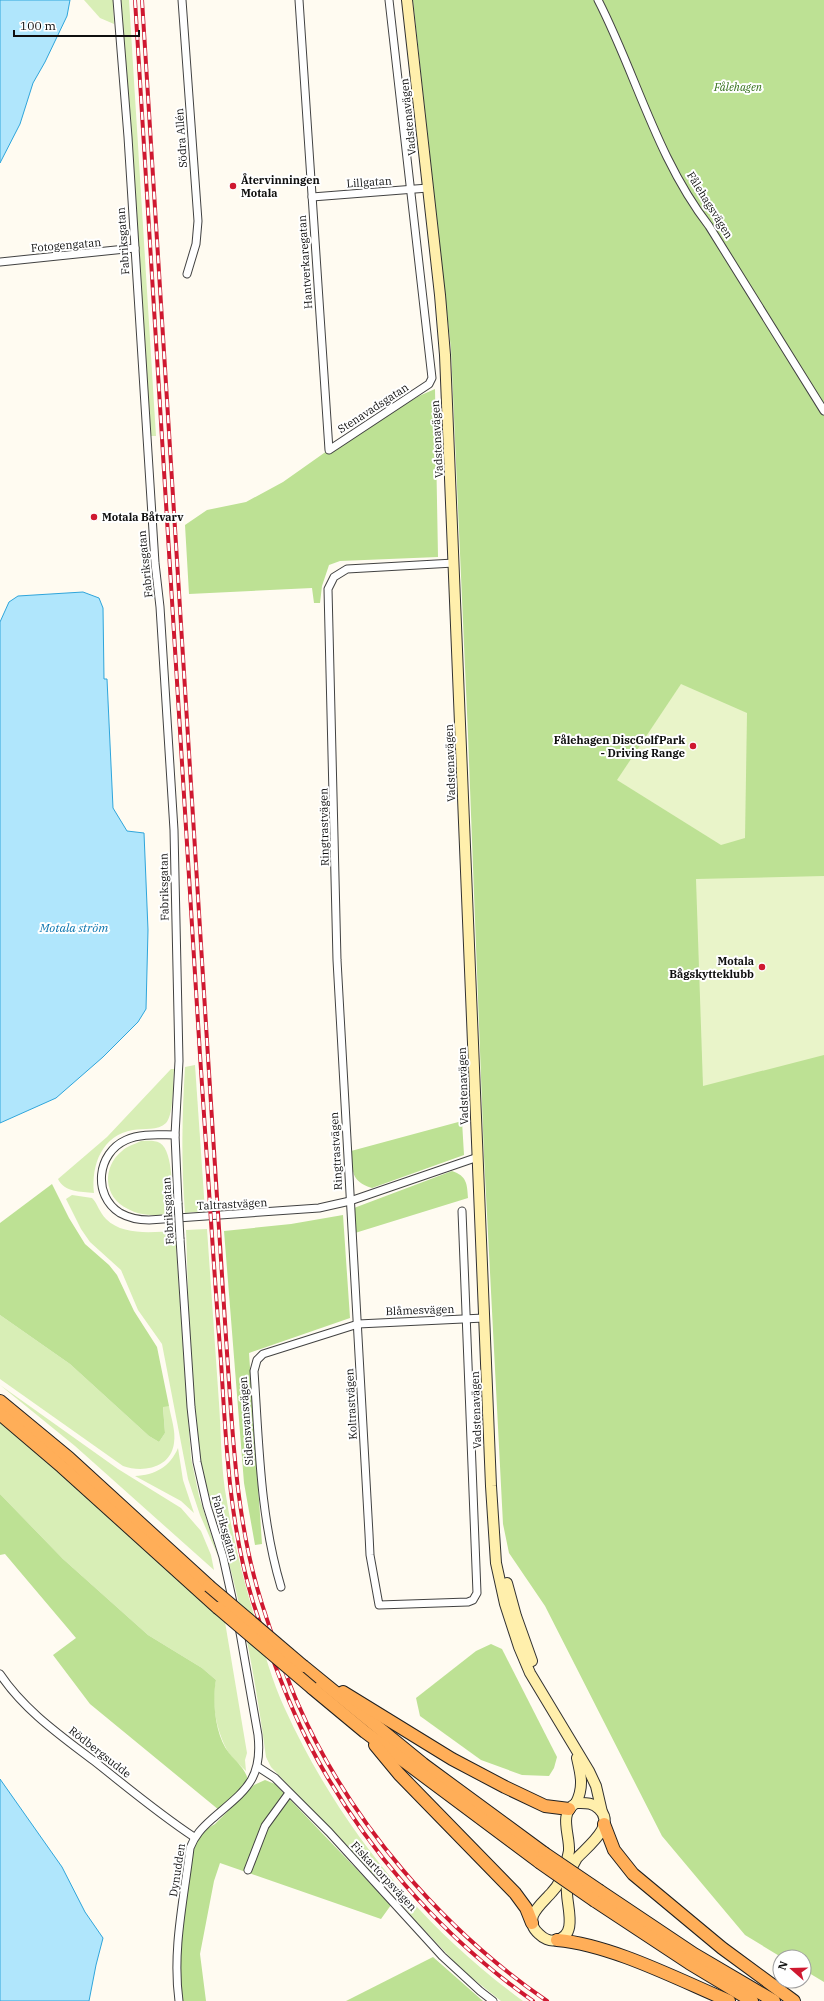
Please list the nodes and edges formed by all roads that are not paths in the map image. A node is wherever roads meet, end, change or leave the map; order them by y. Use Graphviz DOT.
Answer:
graph roads {
  1 [pos="117,0"];
  2 [pos="182,0"];
  3 [pos="299,0"];
  4 [pos="389,0"];
  5 [pos="407,0"];
  6 [pos="598,0"];
  7 [pos="428,188"];
  8 [pos="411,190"];
  9 [pos="312,197"];
  10 [pos="135,248"];
  11 [pos="0,262"];
  12 [pos="187,274"];
  13 [pos="429,384"];
  14 [pos="824,411"];
  15 [pos="329,450"];
  16 [pos="454,563"];
  17 [pos="175,1135"];
  18 [pos="478,1157"];
  19 [pos="350,1201"];
  20 [pos="462,1211"];
  21 [pos="484,1318"];
  22 [pos="467,1319"];
  23 [pos="358,1324"];
  24 [pos="0,1401"];
  25 [pos="0,1414"];
  26 [pos="281,1587"];
  27 [pos="379,1605"];
  28 [pos="302,1666"];
  29 [pos="0,1674"];
  30 [pos="365,1732"];
  31 [pos="575,1748"];
  32 [pos="258,1767"];
  33 [pos="289,1792"];
  34 [pos="573,1806"];
  35 [pos="602,1812"];
  36 [pos="604,1824"];
  37 [pos="194,1837"];
  38 [pos="542,1858"];
  39 [pos="248,1870"];
  40 [pos="597,1896"];
  41 [pos="532,1922"];
  42 [pos="557,1940"];
  43 [pos="179,2001"];
  44 [pos="493,2001"];
  45 [pos="730,2001"];
  46 [pos="752,2001"];
  47 [pos="774,2001"];
  48 [pos="794,2001"];
  1 -- 10 [label="street, Fabriksgatan"];
  2 -- 12 [label="street, Södra Allén"];
  3 -- 9 [label="street, Hantverkaregatan"];
  4 -- 8 [label="street, Vadstenavägen"];
  5 -- 7 [label="main road, Vadstenavägen"];
  6 -- 14 [label="street, Fålehagsvägen"];
  7 -- 8 [label="street, Lillgatan"];
  7 -- 16 [label="main road, Vadstenavägen"];
  8 -- 9 [label="street, Lillgatan"];
  8 -- 13 [label="street, Vadstenavägen"];
  9 -- 15 [label="street, Hantverkaregatan"];
  10 -- 11 [label="street, Fotogengatan"];
  10 -- 17 [label="street, Fabriksgatan"];
  13 -- 15 [label="street, Stenavadsgatan"];
  16 -- 18 [label="main road, Vadstenavägen"];
  16 -- 19 [label="street, Ringtrastvägen"];
  17 -- 19 [label="street, Taltrastvägen"];
  17 -- 32 [label="street, Fabriksgatan, bridge"];
  18 -- 19 [label="street, Taltrastvägen"];
  18 -- 21 [label="main road, Vadstenavägen"];
  19 -- 23 [label="street, Koltrastvägen"];
  20 -- 22 [label="street, Vadstenavägen"];
  21 -- 22 [label="street, Blåmesvägen"];
  21 -- 31 [label="main road, Vadstenavägen"];
  22 -- 23 [label="street, Blåmesvägen"];
  22 -- 27 [label="street, Vadstenavägen"];
  23 -- 26 [label="street, Sidensvansvägen"];
  23 -- 27 [label="street, Koltrastvägen"];
  24 -- 28 [label="highway, bridge"];
  25 -- 30 [label="highway, bridge"];
  28 -- 34 [label="highway"];
  28 -- 38 [label="highway"];
  29 -- 37 [label="street, Rödbergsudde"];
  30 -- 38 [label="highway"];
  30 -- 41 [label="highway"];
  31 -- 34 [label="main road, Vadstenavägen"];
  31 -- 35 [label="main road, Vadstenavägen"];
  32 -- 33 [label="street, Fiskartorpsvägen"];
  32 -- 37 [label="street, Dynudden"];
  33 -- 39 [label="street"];
  33 -- 44 [label="street, Fiskartorpsvägen"];
  34 -- 35 [label="main road"];
  34 -- 41 [label="main road, Vadstenavägen"];
  35 -- 36 [label="main road, Vadstenavägen"];
  36 -- 42 [label="main road"];
  36 -- 48 [label="highway"];
  37 -- 43 [label="street, Dynudden"];
  38 -- 40 [label="highway, bridge"];
  40 -- 46 [label="highway"];
  40 -- 47 [label="highway"];
  41 -- 42 [label="main road"];
  42 -- 45 [label="highway"];
}
